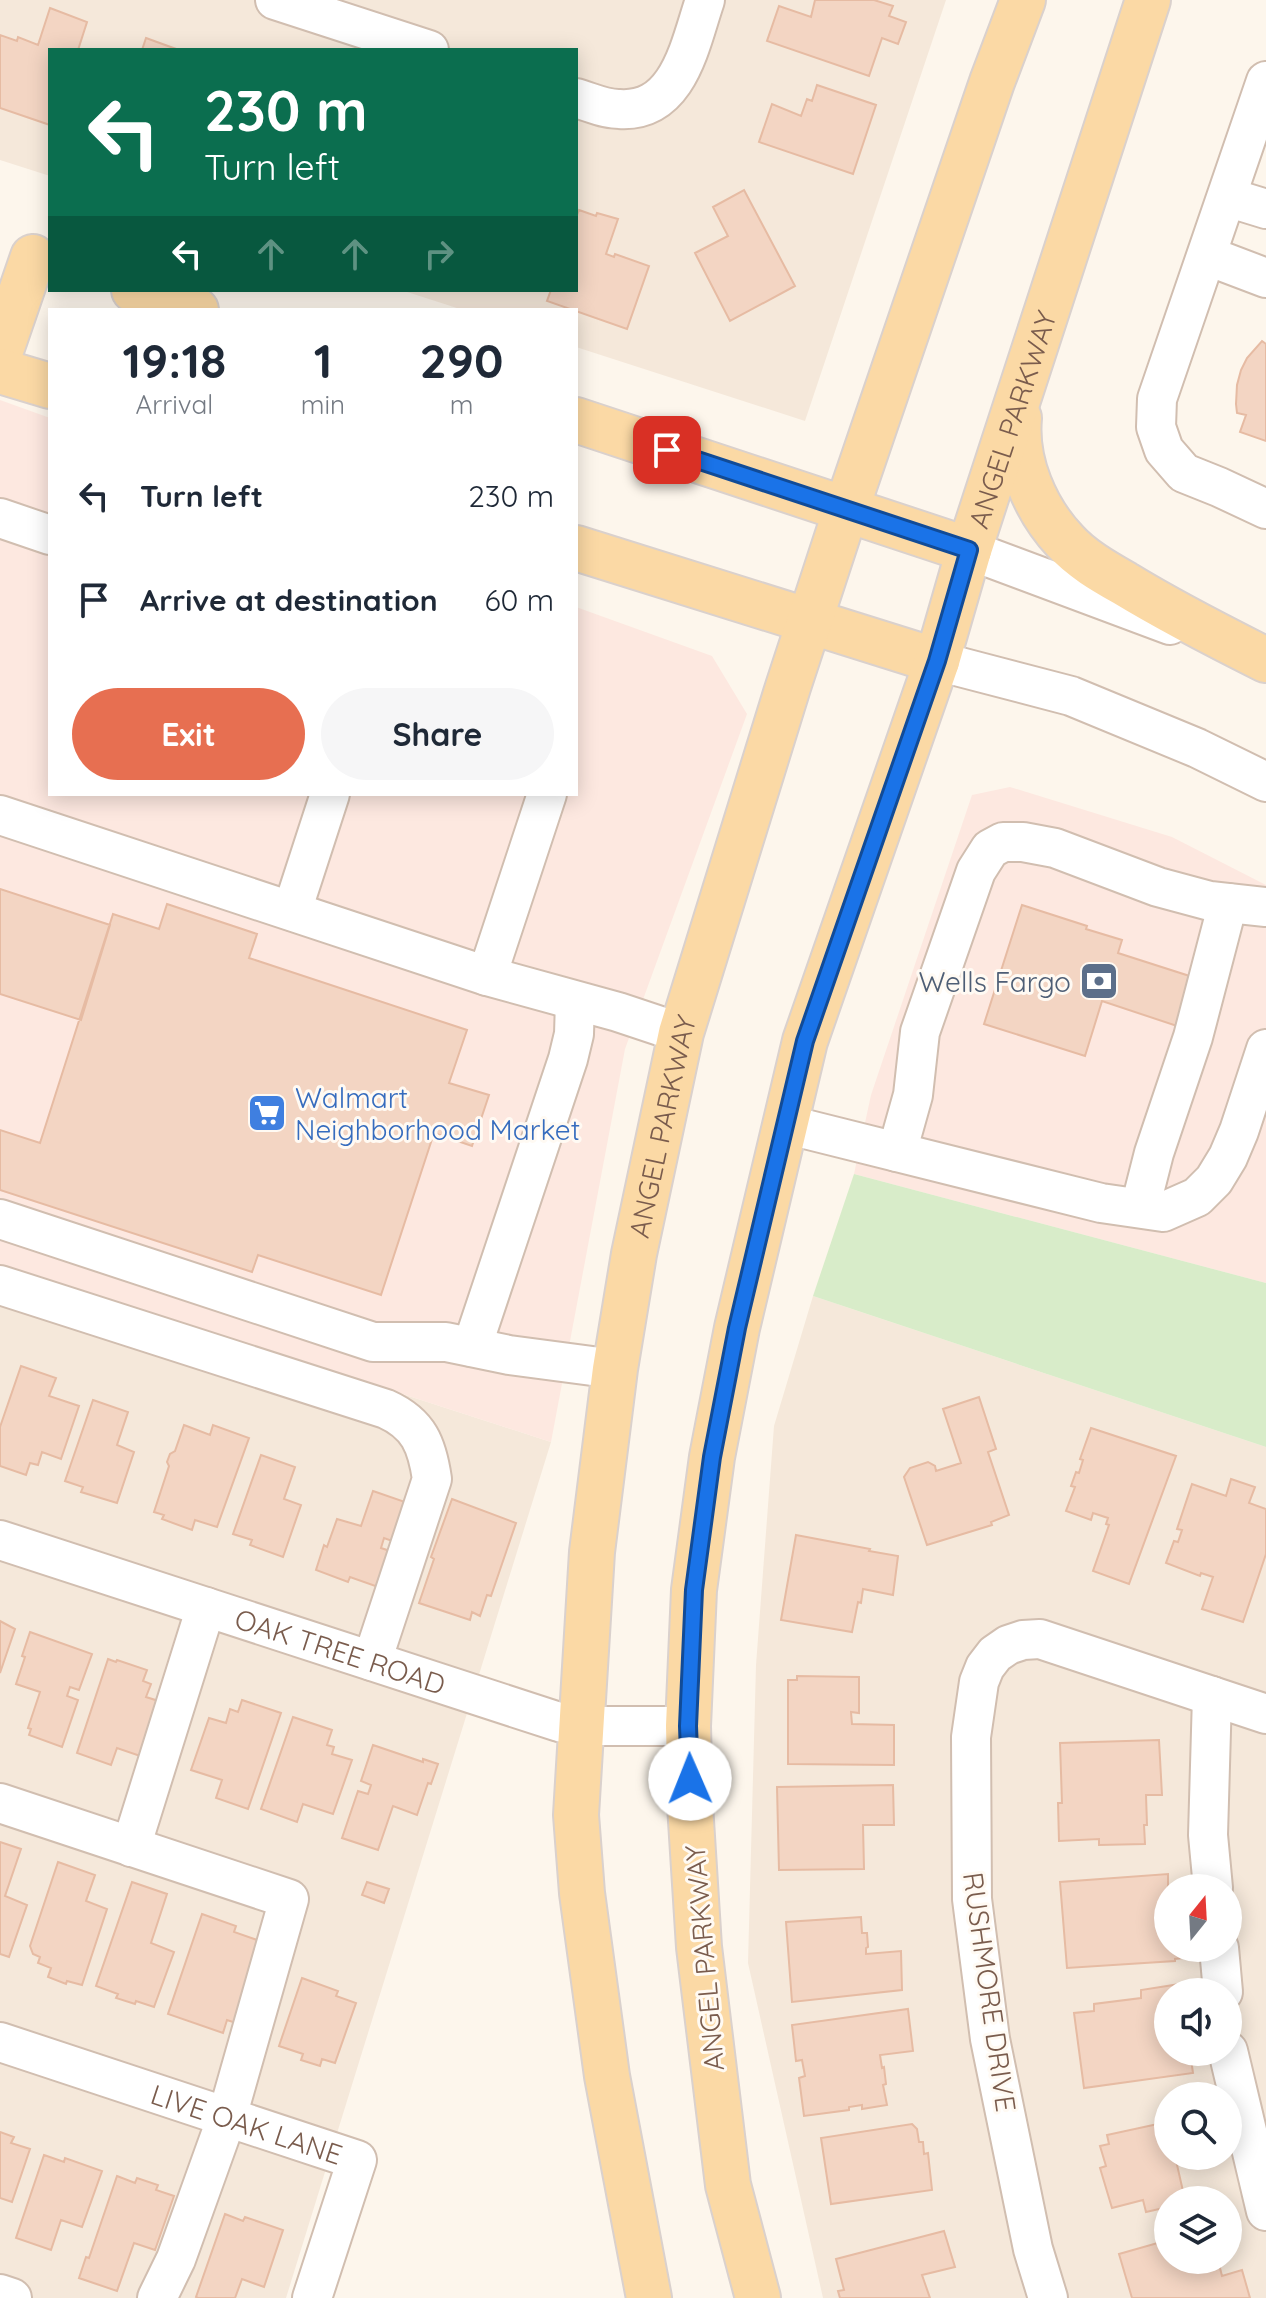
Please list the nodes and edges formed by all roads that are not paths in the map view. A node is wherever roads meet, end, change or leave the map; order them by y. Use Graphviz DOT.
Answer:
graph roads {
  1 [pos="275,0"];
  2 [pos="705,0"];
  3 [pos="1023,0"];
  4 [pos="1148,0"];
  5 [pos="423,48"];
  6 [pos="1266,81"];
  7 [pos="578,99"];
  8 [pos="1227,197"];
  9 [pos="1266,209"];
  10 [pos="28,256"];
  11 [pos="1208,256"];
  12 [pos="1266,278"];
  13 [pos="140,292"];
  14 [pos="190,308"];
  15 [pos="0,353"];
  16 [pos="0,371"];
  17 [pos="48,385"];
  18 [pos="1022,389"];
  19 [pos="578,421"];
  20 [pos="1266,509"];
  21 [pos="846,510"];
  22 [pos="0,518"];
  23 [pos="48,534"];
  24 [pos="578,549"];
  25 [pos="969,550"];
  26 [pos="811,620"];
  27 [pos="1266,660"];
  28 [pos="937,661"];
  29 [pos="1266,782"];
  30 [pos="329,796"];
  31 [pos="546,796"];
  32 [pos="0,815"];
  33 [pos="1228,903"];
  34 [pos="1266,907"];
  35 [pos="292,911"];
  36 [pos="487,976"];
  37 [pos="575,1001"];
  38 [pos="681,1033"];
  39 [pos="1266,1049"];
  40 [pos="785,1124"];
  41 [pos="897,1152"];
  42 [pos="1140,1208"];
  43 [pos="0,1219"];
  44 [pos="0,1285"];
  45 [pos="472,1347"];
  46 [pos="615,1369"];
  47 [pos="0,1540"];
  48 [pos="206,1607"];
  49 [pos="372,1661"];
  50 [pos="1212,1696"];
  51 [pos="1266,1714"];
  52 [pos="580,1726"];
  53 [pos="688,1726"];
  54 [pos="0,1803"];
  55 [pos="131,1847"];
  56 [pos="1212,1874"];
  57 [pos="0,2042"];
  58 [pos="1232,2066"];
  59 [pos="227,2117"];
  60 [pos="1266,2211"];
  61 [pos="0,2294"];
  62 [pos="12,2298"];
  63 [pos="157,2298"];
  64 [pos="312,2298"];
  65 [pos="649,2298"];
  66 [pos="758,2298"];
  67 [pos="1048,2298"];
  1 -- 5 [label="street"];
  2 -- 7 [label="street"];
  3 -- 21 [label="main road, ANGEL PARKWAY"];
  4 -- 18 [label="main road, ANGEL PARKWAY"];
  6 -- 8 [label="street"];
  8 -- 9 [label="street"];
  8 -- 11 [label="street"];
  10 -- 15 [label="main road"];
  11 -- 12 [label="street"];
  11 -- 20 [label="street"];
  13 -- 14 [label="main road"];
  16 -- 17 [label="main road"];
  18 -- 25 [label="main road, ANGEL PARKWAY"];
  18 -- 27 [label="main road"];
  19 -- 21 [label="main road"];
  21 -- 25 [label="main road"];
  21 -- 26 [label="main road, ANGEL PARKWAY"];
  22 -- 23 [label="street"];
  24 -- 26 [label="main road"];
  25 -- 27 [label="street"];
  25 -- 28 [label="main road, ANGEL PARKWAY"];
  26 -- 28 [label="main road"];
  26 -- 38 [label="main road, ANGEL PARKWAY"];
  28 -- 29 [label="street"];
  28 -- 40 [label="main road, ANGEL PARKWAY"];
  30 -- 35 [label="street"];
  31 -- 36 [label="street"];
  32 -- 35 [label="street"];
  33 -- 34 [label="street"];
  33 -- 41 [label="street"];
  33 -- 42 [label="street"];
  35 -- 36 [label="street"];
  36 -- 37 [label="street"];
  37 -- 38 [label="street"];
  37 -- 45 [label="street"];
  38 -- 46 [label="main road, ANGEL PARKWAY"];
  39 -- 42 [label="street"];
  40 -- 41 [label="street"];
  40 -- 53 [label="main road, ANGEL PARKWAY"];
  41 -- 42 [label="street"];
  43 -- 45 [label="street"];
  44 -- 49 [label="street"];
  45 -- 46 [label="street"];
  46 -- 52 [label="main road, ANGEL PARKWAY"];
  47 -- 48 [label="street, OAK TREE ROAD"];
  48 -- 49 [label="street, OAK TREE ROAD"];
  48 -- 55 [label="street"];
  49 -- 52 [label="street, OAK TREE ROAD"];
  50 -- 51 [label="street"];
  50 -- 56 [label="street"];
  50 -- 67 [label="street, RUSHMORE DRIVE"];
  52 -- 53 [label="street, OAK TREE ROAD"];
  52 -- 65 [label="main road, ANGEL PARKWAY"];
  53 -- 66 [label="main road, ANGEL PARKWAY"];
  54 -- 55 [label="street"];
  55 -- 59 [label="street"];
  57 -- 59 [label="street, LIVE OAK LANE"];
  58 -- 60 [label="street"];
  59 -- 63 [label="street"];
  59 -- 64 [label="street, LIVE OAK LANE"];
  61 -- 62 [label="street"];
}
